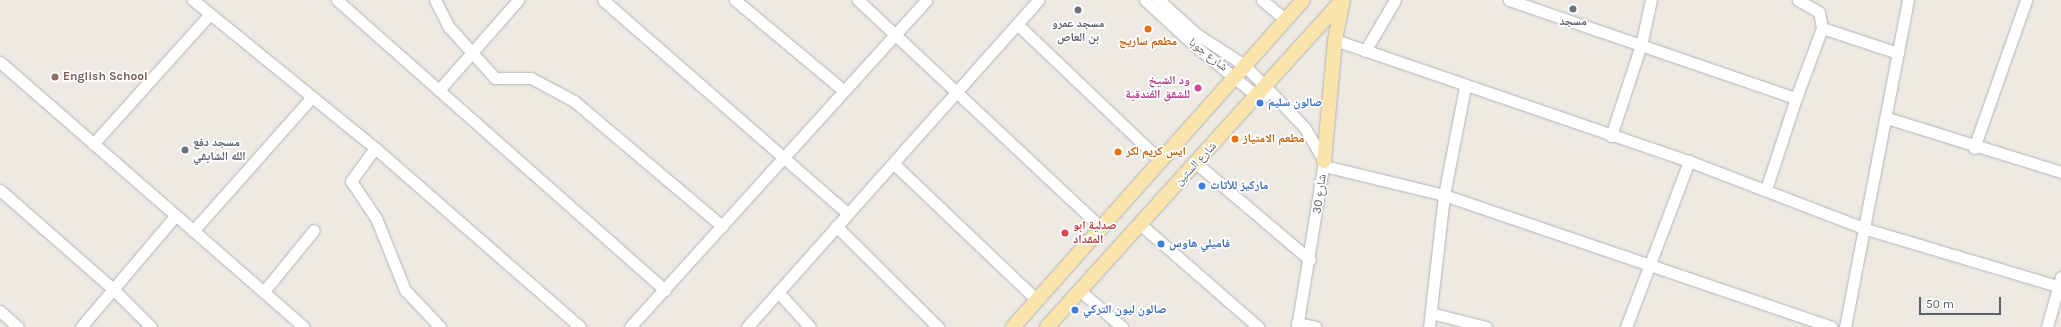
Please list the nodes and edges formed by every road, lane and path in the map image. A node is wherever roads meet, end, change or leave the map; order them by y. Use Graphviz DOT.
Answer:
graph roads {
  1 [pos="193,0"];
  2 [pos="337,0"];
  3 [pos="435,0"];
  4 [pos="518,0"];
  5 [pos="603,0"];
  6 [pos="734,0"];
  7 [pos="858,0"];
  8 [pos="926,0"];
  9 [pos="1038,0"];
  10 [pos="1145,0"];
  11 [pos="1158,0"];
  12 [pos="1262,0"];
  13 [pos="1303,0"];
  14 [pos="1343,0"];
  15 [pos="1394,0"];
  16 [pos="1509,0"];
  17 [pos="1651,0"];
  18 [pos="1798,0"];
  19 [pos="1908,0"];
  20 [pos="2026,0"];
  21 [pos="209,15"];
  22 [pos="1286,20"];
  23 [pos="1016,24"];
  24 [pos="1822,28"];
  25 [pos="896,34"];
  26 [pos="1335,40"];
  27 [pos="1642,45"];
  28 [pos="1365,51"];
  29 [pos="1898,53"];
  30 [pos="470,54"];
  31 [pos="0,62"];
  32 [pos="1239,70"];
  33 [pos="1465,87"];
  34 [pos="439,90"];
  35 [pos="843,90"];
  36 [pos="956,90"];
  37 [pos="1261,90"];
  38 [pos="311,98"];
  39 [pos="1796,98"];
  40 [pos="1887,118"];
  41 [pos="1611,136"];
  42 [pos="93,144"];
  43 [pos="375,148"];
  44 [pos="1974,148"];
  45 [pos="784,156"];
  46 [pos="1161,161"];
  47 [pos="1689,161"];
  48 [pos="893,163"];
  49 [pos="1324,163"];
  50 [pos="1197,164"];
  51 [pos="2061,172"];
  52 [pos="1766,189"];
  53 [pos="0,190"];
  54 [pos="1444,194"];
  55 [pos="847,213"];
  56 [pos="176,216"];
  57 [pos="1140,224"];
  58 [pos="722,226"];
  59 [pos="836,226"];
  60 [pos="1102,228"];
  61 [pos="1866,229"];
  62 [pos="314,230"];
  63 [pos="193,231"];
  64 [pos="1310,260"];
  65 [pos="1651,265"];
  66 [pos="2060,283"];
  67 [pos="114,289"];
  68 [pos="265,290"];
  69 [pos="665,290"];
  70 [pos="1080,290"];
  71 [pos="778,292"];
  72 [pos="1038,300"];
  73 [pos="0,311"];
  74 [pos="1431,313"];
  75 [pos="635,325"];
  76 [pos="1297,325"];
  77 [pos="18,327"];
  78 [pos="80,327"];
  79 [pos="151,327"];
  80 [pos="304,327"];
  81 [pos="440,327"];
  82 [pos="580,327"];
  83 [pos="747,327"];
  84 [pos="810,327"];
  85 [pos="938,327"];
  86 [pos="1013,327"];
  87 [pos="1047,327"];
  88 [pos="1122,327"];
  89 [pos="1258,327"];
  90 [pos="1316,327"];
  91 [pos="1429,327"];
  92 [pos="1486,327"];
  93 [pos="1626,327"];
  94 [pos="1831,327"];
  95 [pos="1845,327"];
  96 [pos="2047,327"];
  1 -- 21 [label="street"];
  2 -- 34 [label="street"];
  3 -- 30 [label="street"];
  4 -- 30 [label="street"];
  5 -- 45 [label="street"];
  6 -- 35 [label="street"];
  7 -- 25 [label="street"];
  8 -- 25 [label="street"];
  9 -- 23 [label="street"];
  10 -- 32 [label="street, شارع جوبا"];
  11 -- 32 [label="street, شارع جوبا"];
  12 -- 22 [label="street"];
  13 -- 22 [label="main road"];
  14 -- 26 [label="main road"];
  14 -- 37 [label="main road, شارع الستين"];
  15 -- 28 [label="street"];
  16 -- 27 [label="street"];
  17 -- 27 [label="street"];
  18 -- 24 [label="street"];
  19 -- 29 [label="street"];
  20 -- 44 [label="street"];
  21 -- 38 [label="street"];
  21 -- 42 [label="street"];
  22 -- 32 [label="main road"];
  23 -- 36 [label="street"];
  23 -- 46 [label="street"];
  24 -- 29 [label="street"];
  24 -- 39 [label="street"];
  25 -- 35 [label="street"];
  25 -- 36 [label="street"];
  26 -- 28 [label="street"];
  26 -- 49 [label="main road"];
  27 -- 39 [label="street"];
  27 -- 41 [label="street"];
  28 -- 33 [label="street"];
  29 -- 40 [label="street"];
  30 -- 34 [label="street"];
  30 -- 58 [label="street"];
  31 -- 42 [label="street"];
  32 -- 37 [label="street"];
  32 -- 46 [label="main road"];
  33 -- 41 [label="street"];
  33 -- 54 [label="street"];
  34 -- 69 [label="street"];
  35 -- 45 [label="street"];
  36 -- 48 [label="street"];
  36 -- 60 [label="street"];
  37 -- 49 [label="street, شارع 30"];
  37 -- 50 [label="main road, شارع الستين"];
  38 -- 43 [label="street"];
  38 -- 63 [label="street"];
  39 -- 52 [label="street"];
  40 -- 44 [label="street"];
  40 -- 61 [label="street"];
  41 -- 47 [label="street"];
  42 -- 56 [label="street"];
  43 -- 81 [label="street"];
  43 -- 82 [label="street"];
  44 -- 51 [label="street"];
  45 -- 55 [label="street"];
  45 -- 58 [label="street"];
  46 -- 60 [label="main road"];
  47 -- 52 [label="street"];
  47 -- 65 [label="street"];
  48 -- 55 [label="street"];
  48 -- 72 [label="street"];
  49 -- 54 [label="street"];
  49 -- 64 [label="street, شارع 30"];
  50 -- 57 [label="main road, شارع الستين"];
  50 -- 64 [label="street"];
  52 -- 61 [label="street"];
  53 -- 67 [label="street"];
  54 -- 65 [label="street"];
  54 -- 74 [label="street"];
  55 -- 59 [label="street"];
  56 -- 63 [label="street"];
  56 -- 67 [label="street"];
  57 -- 70 [label="main road, شارع الستين"];
  57 -- 89 [label="street"];
  58 -- 69 [label="street"];
  59 -- 71 [label="street"];
  59 -- 85 [label="street"];
  60 -- 72 [label="main road"];
  61 -- 66 [label="street"];
  61 -- 95 [label="street"];
  62 -- 68 [label="street"];
  63 -- 68 [label="street"];
  64 -- 76 [label="street, شارع 30"];
  65 -- 93 [label="street"];
  65 -- 94 [label="street"];
  66 -- 96 [label="street"];
  67 -- 78 [label="street"];
  67 -- 79 [label="street"];
  68 -- 80 [label="street"];
  69 -- 75 [label="street"];
  70 -- 87 [label="main road, شارع الستين"];
  70 -- 88 [label="street"];
  71 -- 83 [label="street"];
  71 -- 84 [label="street"];
  72 -- 86 [label="main road"];
  73 -- 77 [label="street"];
  74 -- 91 [label="street"];
  74 -- 92 [label="street"];
  76 -- 90 [label="street"];
}
